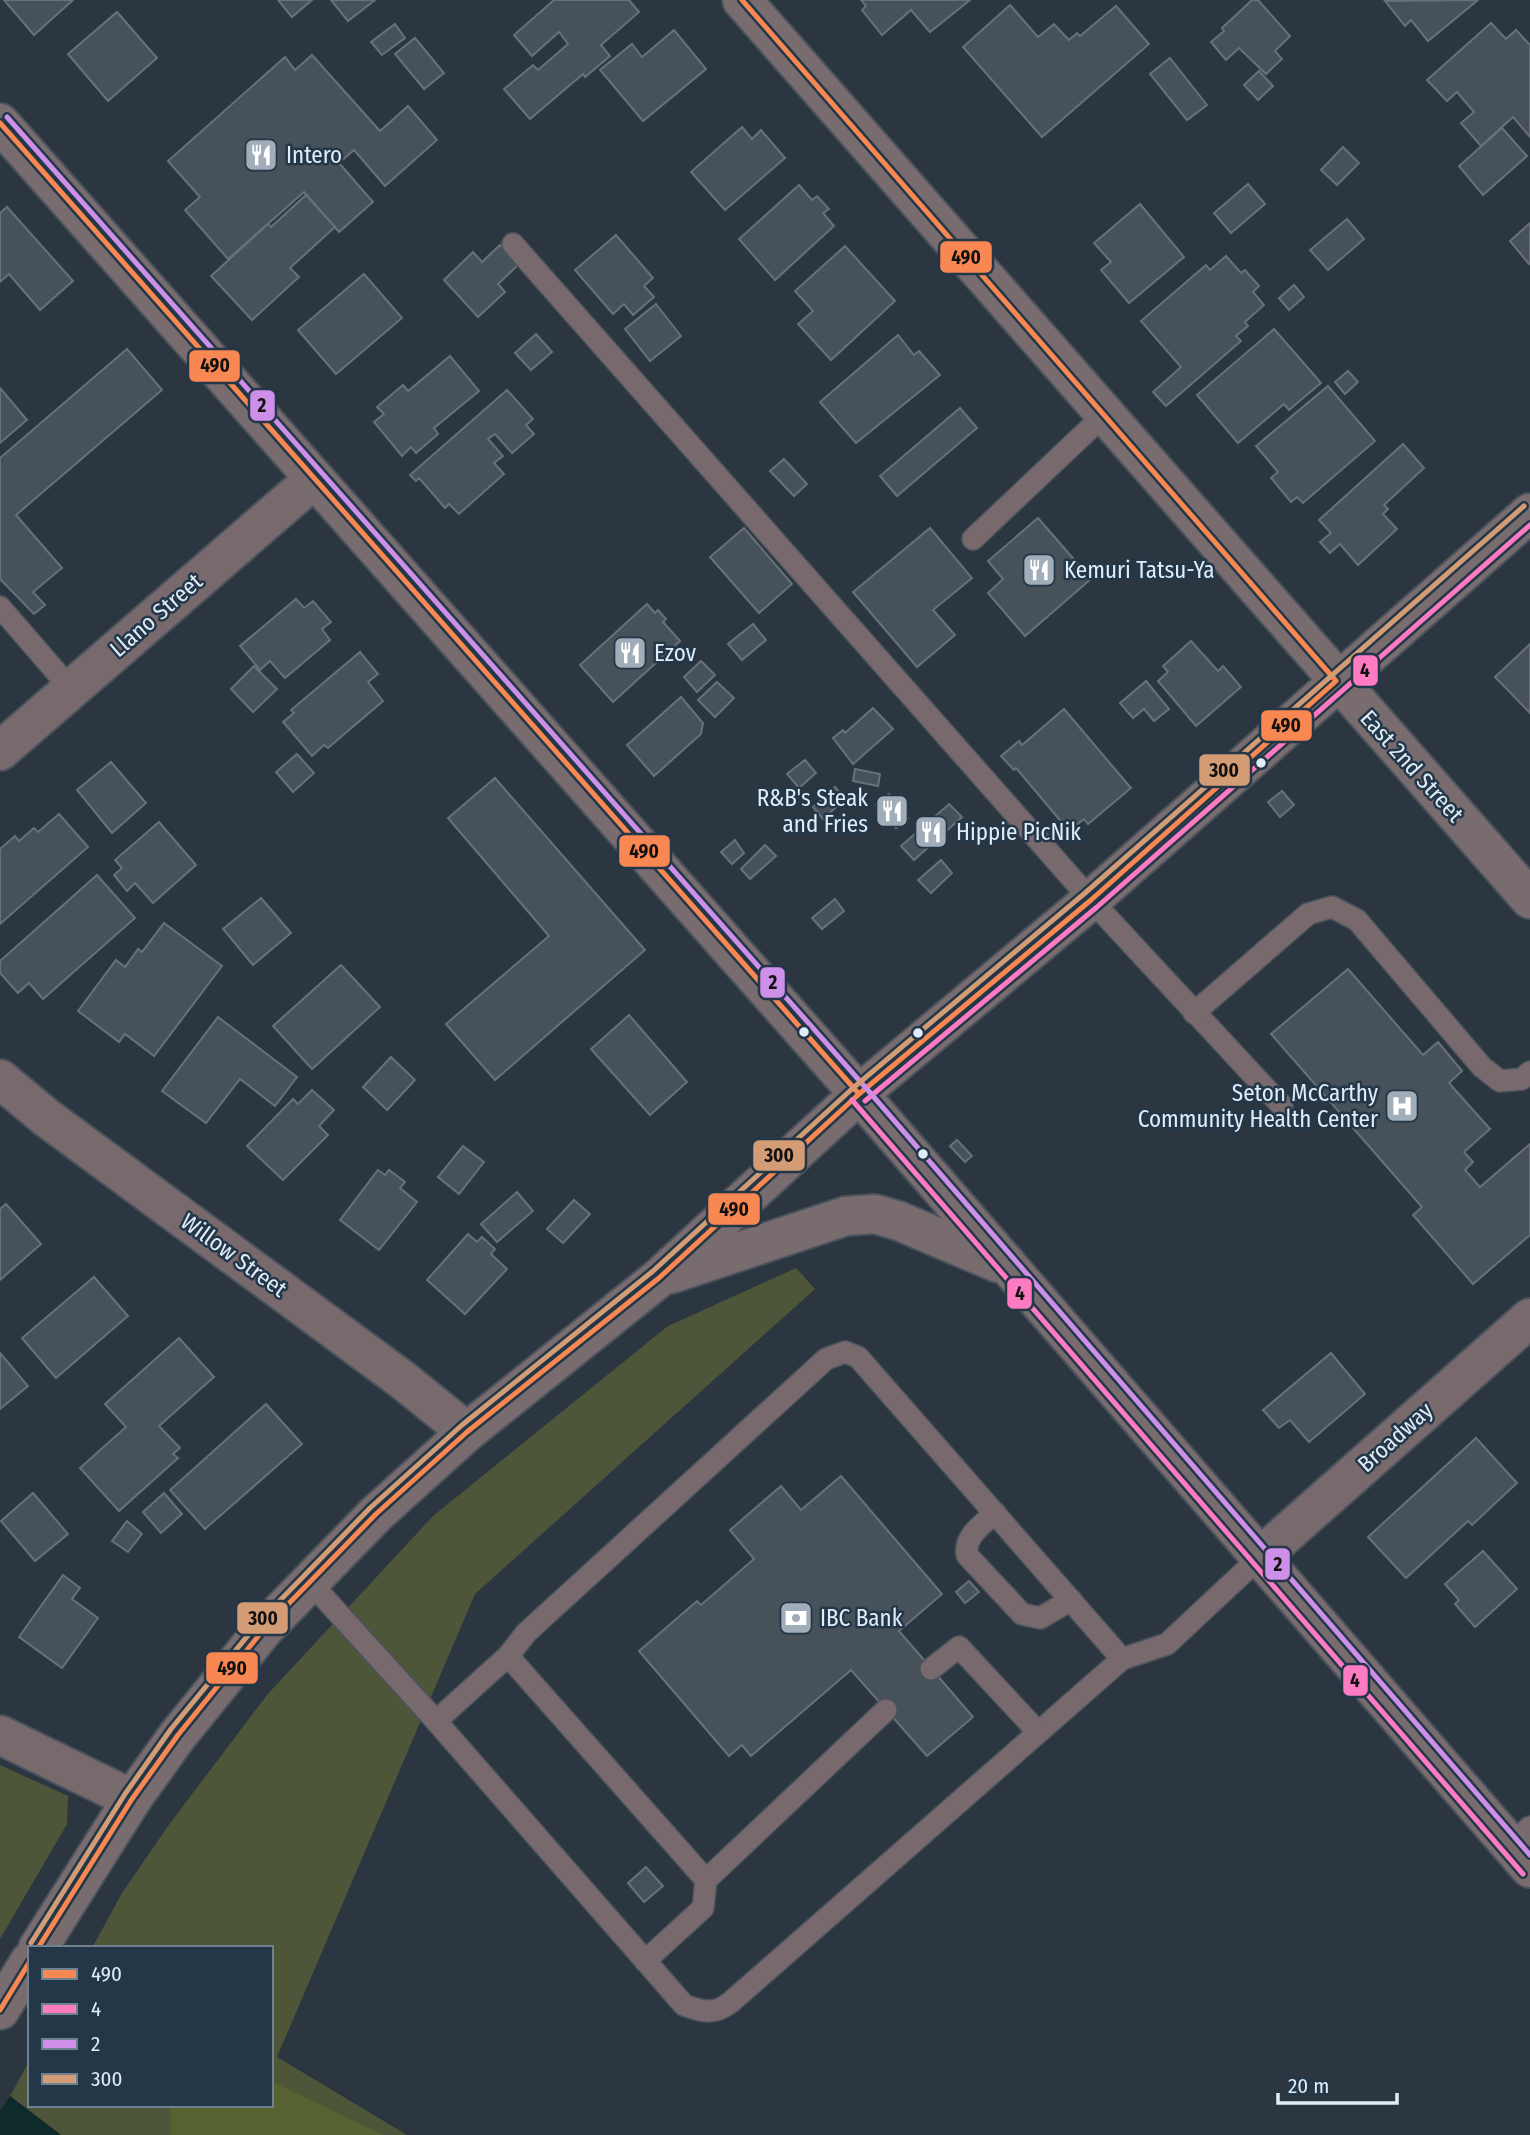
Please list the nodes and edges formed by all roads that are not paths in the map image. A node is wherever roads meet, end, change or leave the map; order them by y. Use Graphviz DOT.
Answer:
graph roads {
  1 [pos="742,0"];
  2 [pos="0,123"];
  3 [pos="513,244"];
  4 [pos="1104,415"];
  5 [pos="313,480"];
  6 [pos="1530,513"];
  7 [pos="973,539"];
  8 [pos="0,607"];
  9 [pos="1336,681"];
  10 [pos="71,689"];
  11 [pos="0,751"];
  12 [pos="1530,899"];
  13 [pos="1091,900"];
  14 [pos="1194,1013"];
  15 [pos="1530,1072"];
  16 [pos="0,1079"];
  17 [pos="859,1094"];
  18 [pos="1282,1106"];
  19 [pos="1006,1266"];
  20 [pos="659,1278"];
  21 [pos="1530,1318"];
  22 [pos="467,1432"];
  23 [pos="995,1513"];
  24 [pos="1260,1557"];
  25 [pos="308,1580"];
  26 [pos="1071,1600"];
  27 [pos="508,1656"];
  28 [pos="1122,1659"];
  29 [pos="931,1669"];
  30 [pos="886,1710"];
  31 [pos="436,1721"];
  32 [pos="1038,1732"];
  33 [pos="0,1735"];
  34 [pos="132,1800"];
  35 [pos="1523,1846"];
  36 [pos="706,1880"];
  37 [pos="39,1946"];
  38 [pos="645,1961"];
  39 [pos="28,1965"];
  40 [pos="0,2010"];
  1 -- 4 [label="main road, East 2nd Street"];
  2 -- 5 [label="main road"];
  3 -- 13 [label="lane"];
  4 -- 7 [label="lane"];
  4 -- 9 [label="main road, East 2nd Street"];
  5 -- 10 [label="street, Llano Street"];
  5 -- 17 [label="main road"];
  6 -- 9 [label="main road"];
  8 -- 10 [label="lane"];
  9 -- 12 [label="main road, East 2nd Street"];
  9 -- 13 [label="main road"];
  10 -- 11 [label="street, Llano Street"];
  13 -- 14 [label="lane"];
  13 -- 17 [label="main road"];
  14 -- 15 [label="lane"];
  14 -- 18 [label="lane"];
  16 -- 22 [label="street, Willow Street"];
  17 -- 19 [label="main road"];
  17 -- 20 [label="main road"];
  19 -- 20 [label="main road"];
  19 -- 24 [label="main road"];
  20 -- 22 [label="main road"];
  21 -- 24 [label="street, Broadway"];
  22 -- 25 [label="main road"];
  23 -- 26 [label="lane"];
  23 -- 26 [label="lane"];
  23 -- 27 [label="lane"];
  24 -- 28 [label="lane"];
  24 -- 35 [label="main road"];
  25 -- 31 [label="lane"];
  25 -- 34 [label="main road"];
  26 -- 28 [label="lane"];
  27 -- 31 [label="lane"];
  27 -- 36 [label="lane"];
  28 -- 32 [label="lane"];
  29 -- 32 [label="lane"];
  30 -- 36 [label="lane"];
  31 -- 38 [label="lane"];
  32 -- 38 [label="lane"];
  33 -- 34 [label="street"];
  34 -- 37 [label="main road"];
  36 -- 38 [label="lane"];
  39 -- 40 [label="main road"];
}
